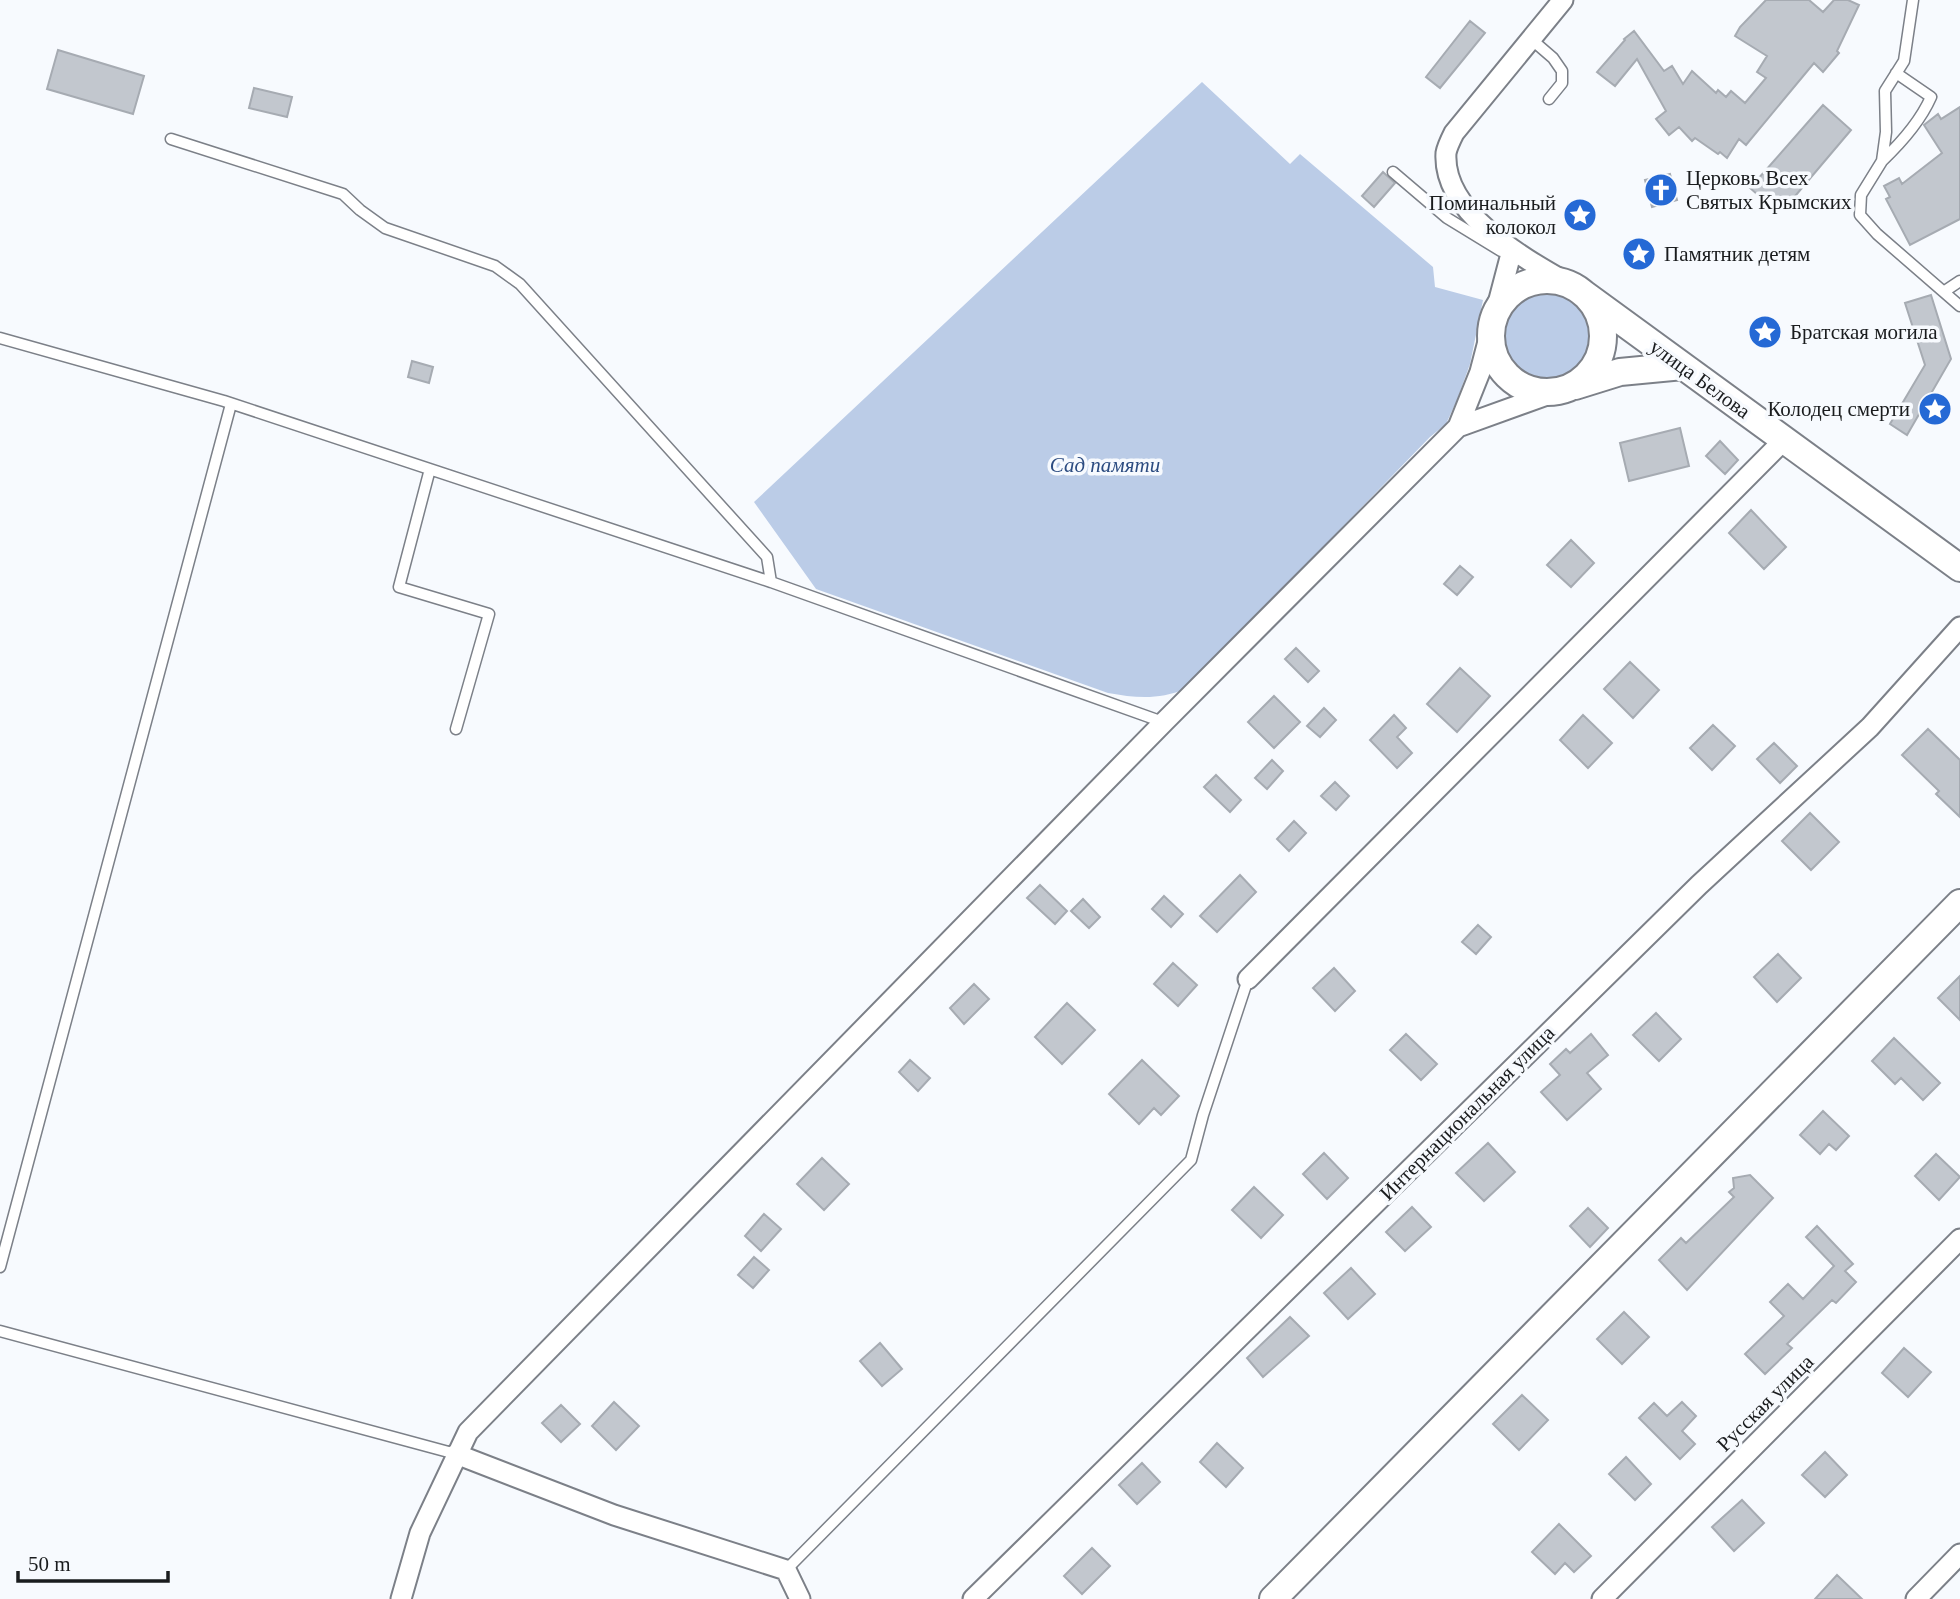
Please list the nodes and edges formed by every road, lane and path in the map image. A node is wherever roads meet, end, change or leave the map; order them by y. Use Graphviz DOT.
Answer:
graph roads {
  1 [pos="1563,0"];
  2 [pos="1913,0"];
  3 [pos="1531,39"];
  4 [pos="1896,74"];
  5 [pos="1549,99"];
  6 [pos="171,139"];
  7 [pos="1881,161"];
  8 [pos="1393,172"];
  9 [pos="1511,254"];
  10 [pos="1960,281"];
  11 [pos="1576,288"];
  12 [pos="1945,291"];
  13 [pos="1960,306"];
  14 [pos="1492,328"];
  15 [pos="0,338"];
  16 [pos="1682,366"];
  17 [pos="1558,391"];
  18 [pos="232,404"];
  19 [pos="1458,427"];
  20 [pos="1784,440"];
  21 [pos="430,469"];
  22 [pos="1960,568"];
  23 [pos="771,582"];
  24 [pos="1960,627"];
  25 [pos="1164,722"];
  26 [pos="456,729"];
  27 [pos="1960,903"];
  28 [pos="1248,979"];
  29 [pos="1960,1239"];
  30 [pos="0,1267"];
  31 [pos="0,1331"];
  32 [pos="456,1454"];
  33 [pos="1960,1554"];
  34 [pos="786,1570"];
  35 [pos="401,1599"];
  36 [pos="800,1599"];
  37 [pos="973,1599"];
  38 [pos="1273,1599"];
  39 [pos="1602,1599"];
  40 [pos="1916,1599"];
  1 -- 3 [label="street"];
  2 -- 4 [label="lane"];
  3 -- 5 [label="lane"];
  3 -- 9 [label="street"];
  4 -- 7 [label="lane"];
  4 -- 7 [label="lane"];
  6 -- 23 [label="lane"];
  7 -- 12 [label="lane"];
  8 -- 9 [label="lane"];
  9 -- 11 [label="street"];
  9 -- 14 [label="street"];
  10 -- 12 [label="lane"];
  11 -- 14 [label="street"];
  11 -- 16 [label="street, улица Белова"];
  11 -- 17 [label="street"];
  12 -- 13 [label="lane"];
  14 -- 17 [label="street"];
  14 -- 19 [label="street"];
  15 -- 18 [label="lane"];
  16 -- 17 [label="street"];
  16 -- 20 [label="street, улица Белова"];
  17 -- 19 [label="street"];
  18 -- 21 [label="lane"];
  18 -- 30 [label="lane"];
  19 -- 25 [label="street"];
  20 -- 22 [label="street, улица Белова"];
  20 -- 28 [label="street"];
  21 -- 23 [label="lane"];
  21 -- 26 [label="lane"];
  23 -- 25 [label="lane"];
  24 -- 37 [label="street, Интернациональная улица"];
  25 -- 32 [label="street"];
  27 -- 38 [label="street"];
  28 -- 34 [label="lane"];
  29 -- 39 [label="street, Русская улица"];
  31 -- 32 [label="lane"];
  32 -- 34 [label="street"];
  32 -- 35 [label="street"];
  33 -- 40 [label="street"];
  34 -- 36 [label="street"];
}
